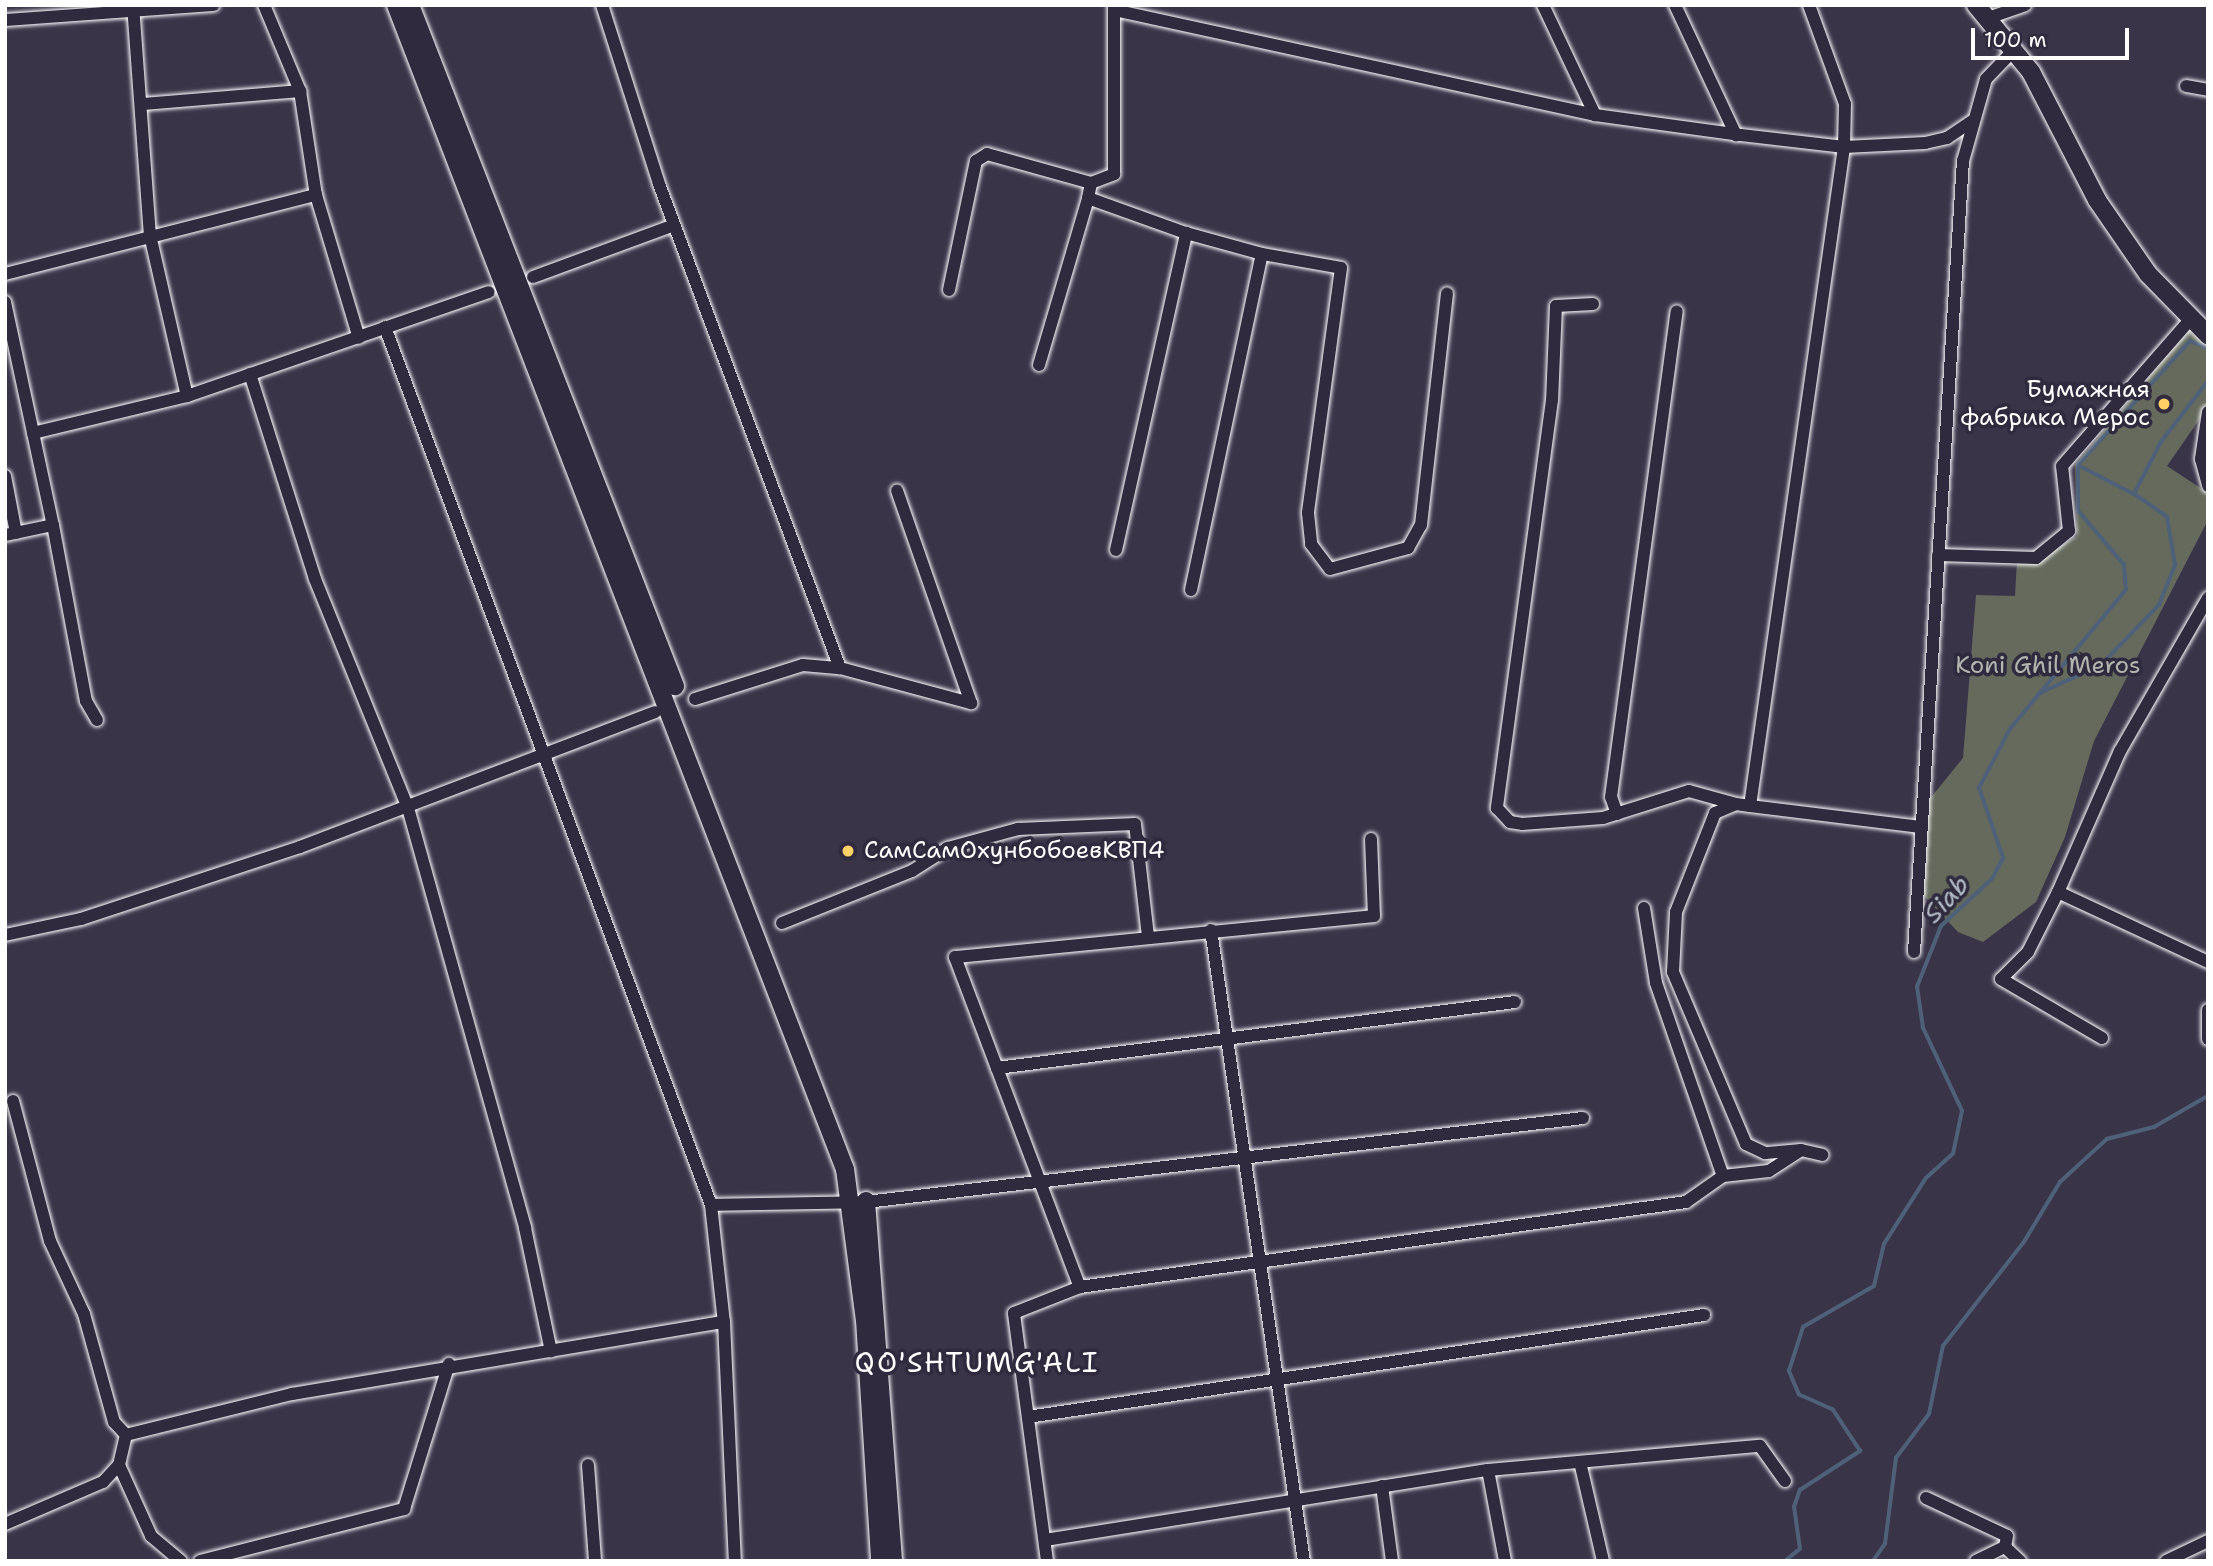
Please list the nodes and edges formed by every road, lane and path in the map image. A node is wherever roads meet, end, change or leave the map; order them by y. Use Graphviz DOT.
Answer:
graph roads {
  1 [pos="213,5"];
  2 [pos="264,5"];
  3 [pos="396,5"];
  4 [pos="410,5"];
  5 [pos="601,5"];
  6 [pos="1543,5"];
  7 [pos="1675,5"];
  8 [pos="1808,5"];
  9 [pos="2025,5"];
  10 [pos="1114,8"];
  11 [pos="134,9"];
  12 [pos="1982,12"];
  13 [pos="5,20"];
  14 [pos="2015,49"];
  15 [pos="2186,86"];
  16 [pos="2208,90"];
  17 [pos="300,91"];
  18 [pos="143,104"];
  19 [pos="1981,107"];
  20 [pos="1595,115"];
  21 [pos="1735,135"];
  22 [pos="1844,147"];
  23 [pos="1091,183"];
  24 [pos="316,195"];
  25 [pos="1088,198"];
  26 [pos="674,225"];
  27 [pos="1186,233"];
  28 [pos="150,235"];
  29 [pos="1262,254"];
  30 [pos="5,274"];
  31 [pos="533,276"];
  32 [pos="948,290"];
  33 [pos="489,292"];
  34 [pos="1447,293"];
  35 [pos="5,302"];
  36 [pos="1593,304"];
  37 [pos="1677,311"];
  38 [pos="2189,321"];
  39 [pos="385,327"];
  40 [pos="2208,335"];
  41 [pos="359,338"];
  42 [pos="1039,365"];
  43 [pos="250,374"];
  44 [pos="187,396"];
  45 [pos="2208,412"];
  46 [pos="33,433"];
  47 [pos="5,476"];
  48 [pos="2208,486"];
  49 [pos="897,491"];
  50 [pos="52,525"];
  51 [pos="11,534"];
  52 [pos="1116,550"];
  53 [pos="1938,555"];
  54 [pos="1191,590"];
  55 [pos="2208,598"];
  56 [pos="841,668"];
  57 [pos="695,699"];
  58 [pos="655,712"];
  59 [pos="97,720"];
  60 [pos="542,760"];
  61 [pos="1736,804"];
  62 [pos="1750,807"];
  63 [pos="408,808"];
  64 [pos="1617,814"];
  65 [pos="1922,827"];
  66 [pos="1371,839"];
  67 [pos="2058,892"];
  68 [pos="1644,908"];
  69 [pos="782,923"];
  70 [pos="1211,929"];
  71 [pos="5,935"];
  72 [pos="1148,936"];
  73 [pos="1914,952"];
  74 [pos="2208,962"];
  75 [pos="1515,1002"];
  76 [pos="2208,1010"];
  77 [pos="2102,1038"];
  78 [pos="2208,1039"];
  79 [pos="1228,1043"];
  80 [pos="997,1068"];
  81 [pos="13,1101"];
  82 [pos="1583,1118"];
  83 [pos="1801,1150"];
  84 [pos="1822,1155"];
  85 [pos="1241,1156"];
  86 [pos="1723,1176"];
  87 [pos="1040,1182"];
  88 [pos="860,1203"];
  89 [pos="711,1205"];
  90 [pos="1262,1258"];
  91 [pos="1080,1287"];
  92 [pos="1704,1315"];
  93 [pos="724,1322"];
  94 [pos="551,1351"];
  95 [pos="449,1364"];
  96 [pos="1277,1383"];
  97 [pos="1028,1418"];
  98 [pos="126,1435"];
  99 [pos="1580,1462"];
  100 [pos="119,1465"];
  101 [pos="588,1465"];
  102 [pos="1488,1470"];
  103 [pos="1785,1481"];
  104 [pos="1382,1486"];
  105 [pos="1297,1497"];
  106 [pos="1926,1498"];
  107 [pos="5,1524"];
  108 [pos="1045,1540"];
  109 [pos="2208,1541"];
  110 [pos="2005,1547"];
  111 [pos="181,1561"];
  112 [pos="200,1561"];
  113 [pos="596,1561"];
  114 [pos="735,1561"];
  115 [pos="880,1561"];
  116 [pos="893,1561"];
  117 [pos="1047,1561"];
  118 [pos="1304,1561"];
  119 [pos="1392,1561"];
  120 [pos="1505,1561"];
  121 [pos="1603,1561"];
  122 [pos="1976,1561"];
  123 [pos="2020,1561"];
  124 [pos="2166,1561"];
  1 -- 11 [label="street"];
  2 -- 17 [label="street"];
  3 -- 88 [label="main road"];
  4 -- 88 [label="main road"];
  5 -- 26 [label="street"];
  6 -- 20 [label="street"];
  7 -- 21 [label="street"];
  8 -- 22 [label="street"];
  9 -- 12 [label="street"];
  10 -- 20 [label="street"];
  10 -- 23 [label="street"];
  11 -- 13 [label="street"];
  11 -- 18 [label="street"];
  12 -- 14 [label="main road"];
  14 -- 19 [label="street"];
  14 -- 38 [label="main road"];
  15 -- 16 [label="street"];
  17 -- 18 [label="street"];
  17 -- 24 [label="street"];
  18 -- 28 [label="street"];
  19 -- 22 [label="street"];
  19 -- 53 [label="street"];
  20 -- 21 [label="street"];
  21 -- 22 [label="street"];
  22 -- 62 [label="street"];
  23 -- 25 [label="street"];
  23 -- 32 [label="street"];
  24 -- 28 [label="street"];
  24 -- 41 [label="street"];
  25 -- 27 [label="street"];
  25 -- 42 [label="street"];
  26 -- 31 [label="street"];
  26 -- 56 [label="street"];
  27 -- 29 [label="street"];
  27 -- 52 [label="street"];
  28 -- 30 [label="street"];
  28 -- 44 [label="street"];
  29 -- 34 [label="street"];
  29 -- 54 [label="street"];
  33 -- 39 [label="street"];
  35 -- 46 [label="street"];
  36 -- 64 [label="street"];
  37 -- 64 [label="street"];
  38 -- 40 [label="main road"];
  38 -- 53 [label="street"];
  39 -- 41 [label="street"];
  39 -- 60 [label="street"];
  41 -- 43 [label="street"];
  43 -- 44 [label="street"];
  43 -- 63 [label="street"];
  44 -- 46 [label="street"];
  45 -- 48 [label="street"];
  46 -- 50 [label="street"];
  47 -- 51 [label="street"];
  49 -- 56 [label="street"];
  50 -- 51 [label="street"];
  50 -- 59 [label="street"];
  53 -- 65 [label="street"];
  55 -- 67 [label="street"];
  56 -- 57 [label="street"];
  58 -- 60 [label="street"];
  60 -- 63 [label="street"];
  60 -- 89 [label="street"];
  61 -- 62 [label="street"];
  61 -- 64 [label="street"];
  61 -- 83 [label="street"];
  62 -- 65 [label="street"];
  63 -- 71 [label="street"];
  63 -- 94 [label="street"];
  65 -- 73 [label="street"];
  66 -- 70 [label="street"];
  67 -- 74 [label="street"];
  67 -- 77 [label="street"];
  68 -- 86 [label="street"];
  69 -- 72 [label="street"];
  70 -- 72 [label="street"];
  70 -- 79 [label="street"];
  72 -- 80 [label="street"];
  75 -- 79 [label="street"];
  76 -- 78 [label="street"];
  79 -- 80 [label="street"];
  79 -- 85 [label="street"];
  80 -- 87 [label="street"];
  81 -- 98 [label="street"];
  82 -- 85 [label="street"];
  83 -- 84 [label="street"];
  83 -- 86 [label="street"];
  85 -- 87 [label="street"];
  85 -- 90 [label="street"];
  86 -- 90 [label="street"];
  87 -- 88 [label="street"];
  87 -- 91 [label="street"];
  88 -- 89 [label="street"];
  88 -- 115 [label="main road"];
  88 -- 116 [label="main road"];
  89 -- 93 [label="street"];
  90 -- 91 [label="street"];
  90 -- 96 [label="street"];
  91 -- 97 [label="street"];
  92 -- 96 [label="street"];
  93 -- 94 [label="street"];
  93 -- 114 [label="street"];
  94 -- 95 [label="street"];
  95 -- 98 [label="street"];
  95 -- 112 [label="street"];
  96 -- 97 [label="street"];
  96 -- 105 [label="street"];
  97 -- 108 [label="street"];
  98 -- 100 [label="street"];
  99 -- 102 [label="street"];
  99 -- 103 [label="street"];
  99 -- 121 [label="street"];
  100 -- 107 [label="street"];
  100 -- 111 [label="street"];
  101 -- 113 [label="street"];
  102 -- 104 [label="street"];
  102 -- 120 [label="street"];
  104 -- 105 [label="street"];
  104 -- 119 [label="street"];
  105 -- 108 [label="street"];
  105 -- 118 [label="street"];
  106 -- 110 [label="street"];
  108 -- 117 [label="street"];
  109 -- 124 [label="street"];
  110 -- 122 [label="street"];
  110 -- 123 [label="street"];
}
